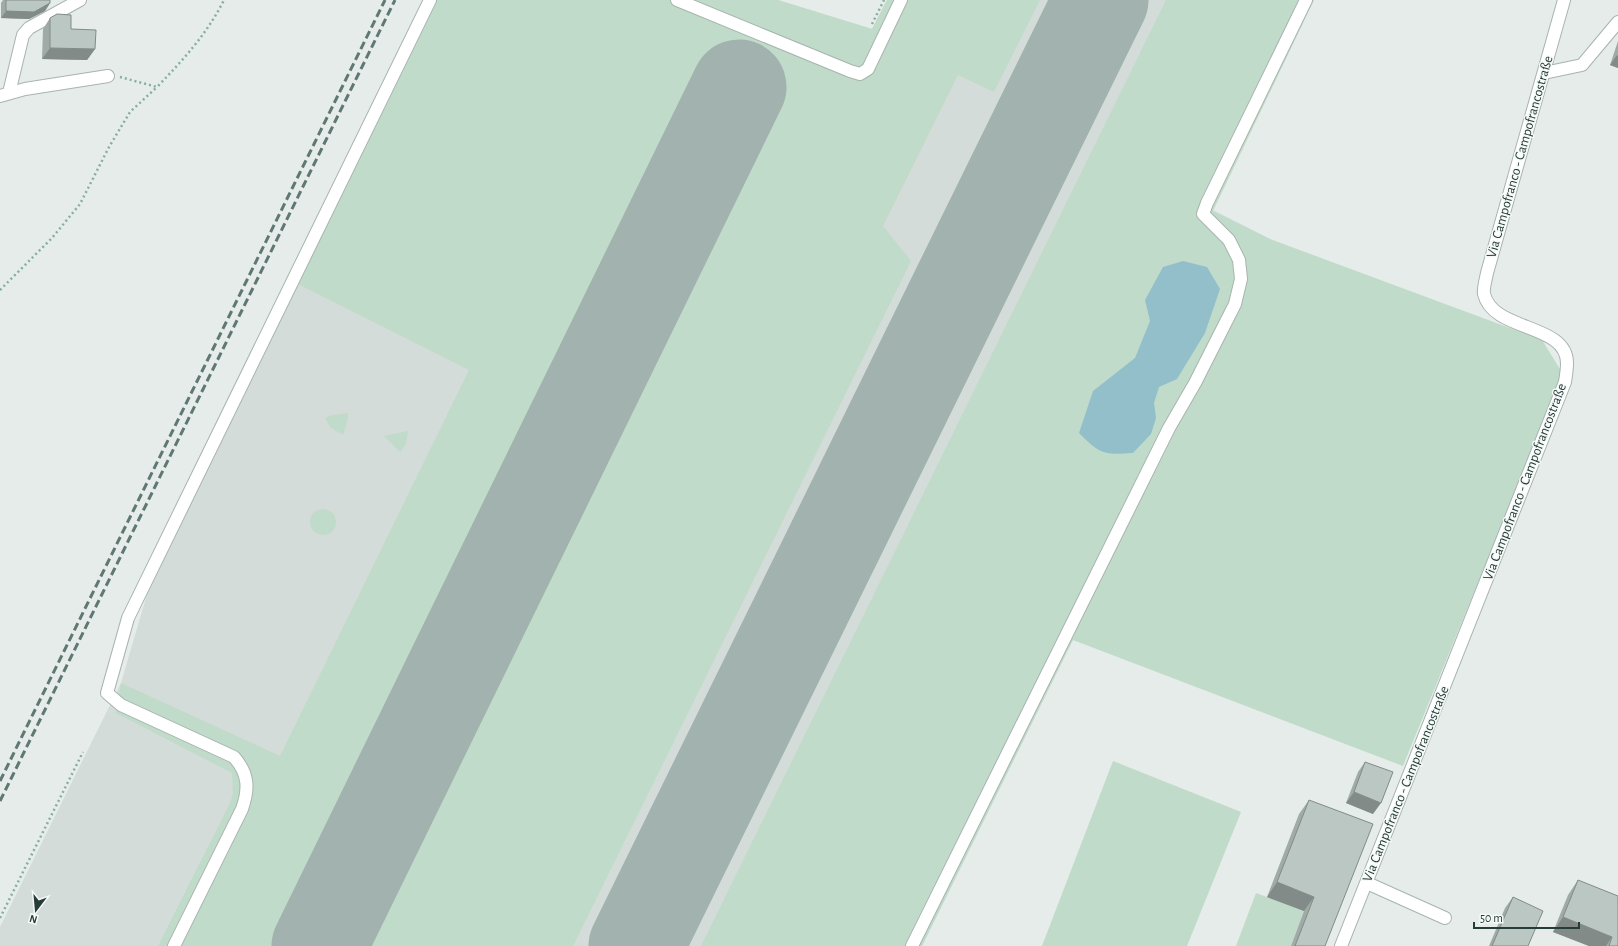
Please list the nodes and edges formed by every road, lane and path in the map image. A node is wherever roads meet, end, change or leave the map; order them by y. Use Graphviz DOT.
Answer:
graph roads {
  1 [pos="80,0"];
  2 [pos="224,0"];
  3 [pos="430,0"];
  4 [pos="677,0"];
  5 [pos="884,0"];
  6 [pos="901,0"];
  7 [pos="1306,0"];
  8 [pos="1564,0"];
  9 [pos="1618,22"];
  10 [pos="872,24"];
  11 [pos="1544,73"];
  12 [pos="108,76"];
  13 [pos="157,86"];
  14 [pos="4,94"];
  15 [pos="0,290"];
  16 [pos="83,752"];
  17 [pos="1367,883"];
  18 [pos="0,918"];
  19 [pos="1445,918"];
  20 [pos="174,946"];
  21 [pos="912,946"];
  22 [pos="1341,946"];
  1 -- 14 [label="street"];
  2 -- 13 [label="path"];
  3 -- 20 [label="street"];
  4 -- 6 [label="street"];
  5 -- 10 [label="path"];
  7 -- 21 [label="street"];
  8 -- 11 [label="street, Via Campofranco - Campofrancostraße"];
  9 -- 11 [label="street"];
  11 -- 17 [label="street, Via Campofranco - Campofrancostraße"];
  12 -- 13 [label="path"];
  12 -- 14 [label="street"];
  13 -- 15 [label="path"];
  16 -- 18 [label="path"];
  17 -- 19 [label="street"];
  17 -- 22 [label="street, Via Campofranco - Campofrancostraße"];
}
